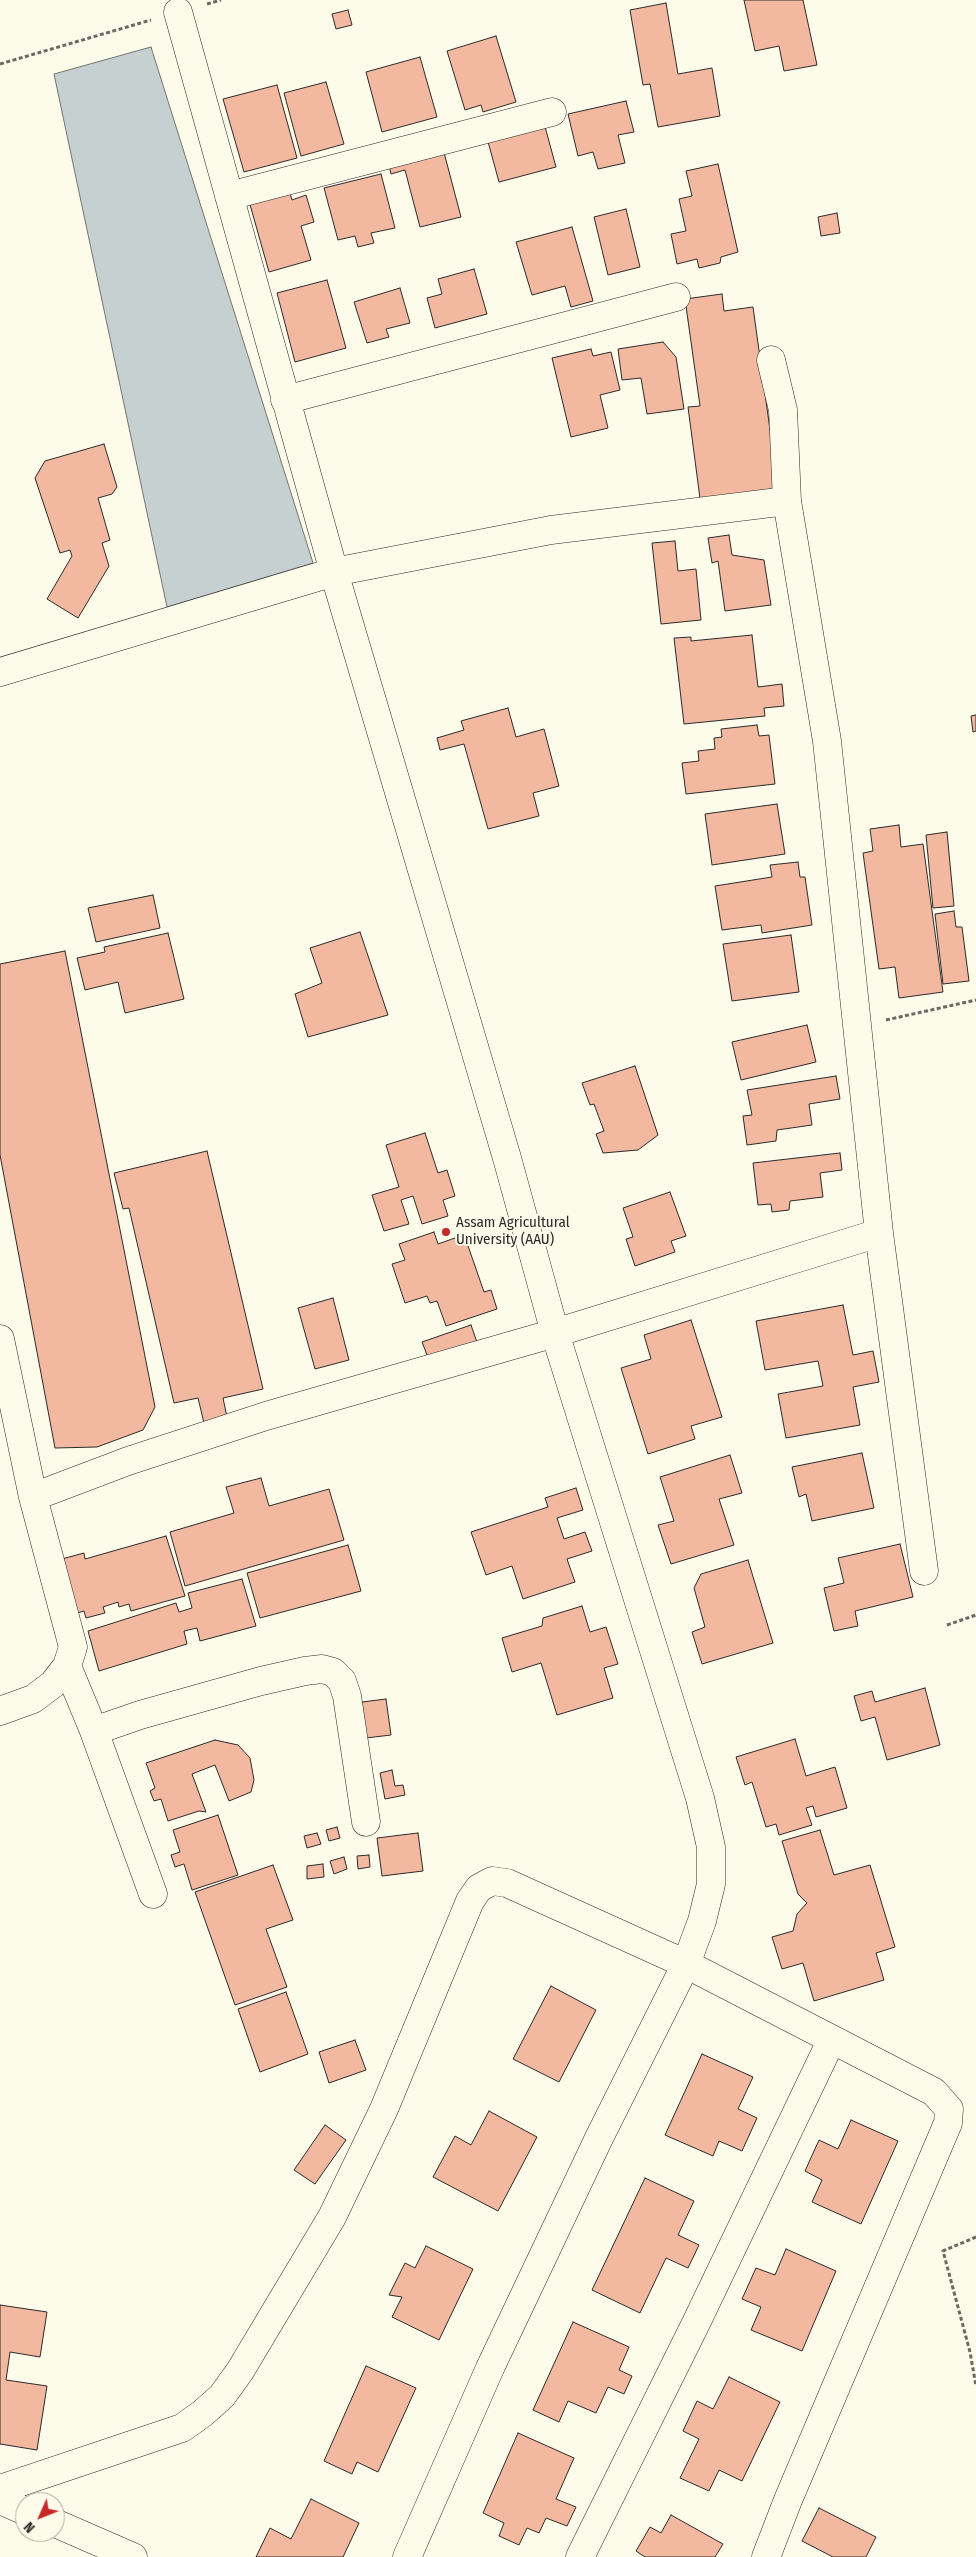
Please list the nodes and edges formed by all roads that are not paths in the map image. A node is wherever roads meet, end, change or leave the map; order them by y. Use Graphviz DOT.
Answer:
graph roads {
  1 [pos="178,12"];
  2 [pos="552,112"];
  3 [pos="229,196"];
  4 [pos="676,297"];
  5 [pos="771,360"];
  6 [pos="285,400"];
  7 [pos="787,501"];
  8 [pos="334,572"];
  9 [pos="0,672"];
  10 [pos="879,1233"];
  11 [pos="555,1333"];
  12 [pos="0,1340"];
  13 [pos="33,1497"];
  14 [pos="924,1571"];
  15 [pos="67,1666"];
  16 [pos="0,1711"];
  17 [pos="94,1731"];
  18 [pos="366,1822"];
  19 [pos="153,1894"];
  20 [pos="686,1964"];
  21 [pos="831,2041"];
  22 [pos="0,2489"];
  23 [pos="0,2500"];
  24 [pos="15,2507"];
  25 [pos="65,2528"];
  26 [pos="134,2557"];
  27 [pos="407,2557"];
  28 [pos="580,2557"];
  29 [pos="766,2557"];
  1 -- 3 [label="lane"];
  2 -- 3 [label="lane"];
  3 -- 6 [label="lane"];
  4 -- 6 [label="lane"];
  5 -- 7 [label="lane"];
  6 -- 8 [label="lane"];
  7 -- 8 [label="lane"];
  7 -- 10 [label="lane"];
  8 -- 9 [label="lane"];
  8 -- 11 [label="lane"];
  10 -- 11 [label="lane"];
  10 -- 14 [label="lane"];
  11 -- 13 [label="lane"];
  11 -- 20 [label="lane"];
  12 -- 13 [label="lane"];
  13 -- 15 [label="lane"];
  15 -- 16 [label="lane"];
  15 -- 17 [label="lane"];
  17 -- 18 [label="lane"];
  17 -- 19 [label="lane"];
  20 -- 21 [label="lane"];
  20 -- 22 [label="lane"];
  20 -- 27 [label="lane"];
  21 -- 28 [label="lane"];
  21 -- 29 [label="lane"];
  23 -- 24 [label="lane"];
  25 -- 26 [label="lane"];
}
